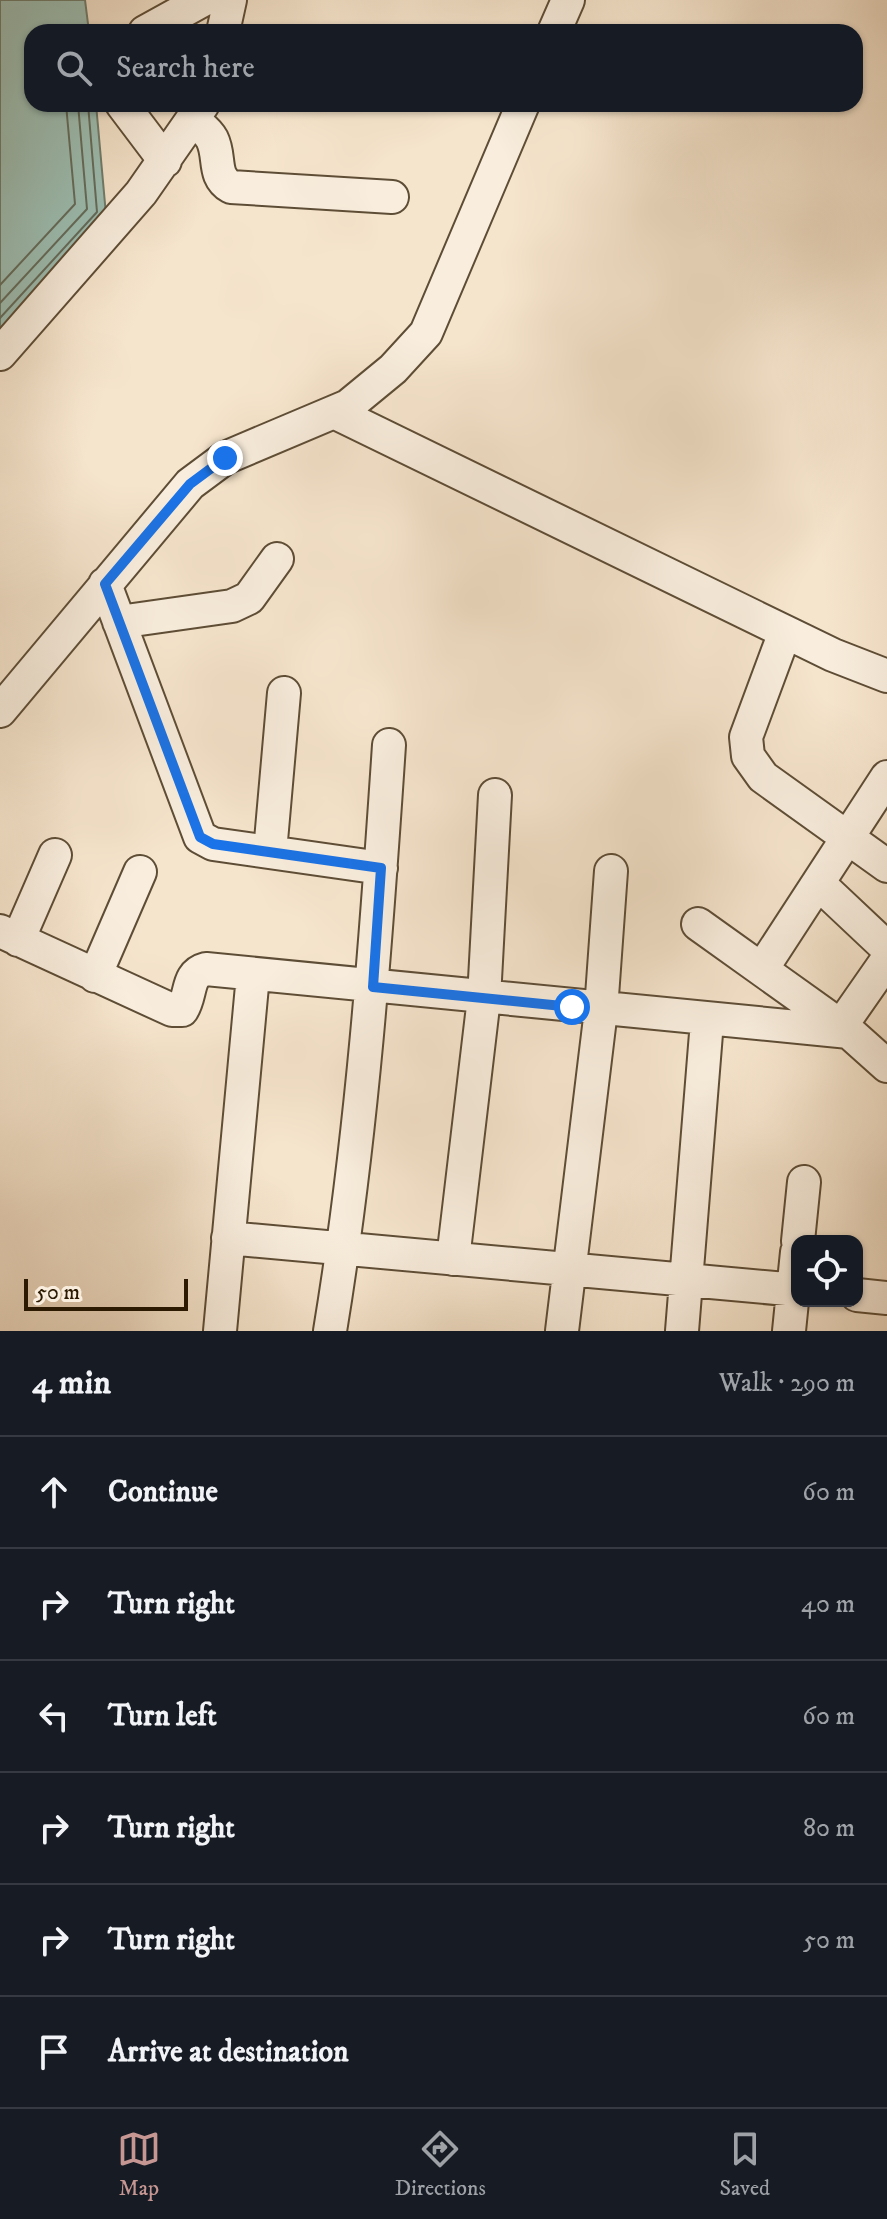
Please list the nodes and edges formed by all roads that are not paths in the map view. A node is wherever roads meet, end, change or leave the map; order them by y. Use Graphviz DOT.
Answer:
graph roads {
  1 [pos="203,0"];
  2 [pos="230,0"];
  3 [pos="568,0"];
  4 [pos="160,24"];
  5 [pos="225,24"];
  6 [pos="558,24"];
  7 [pos="128,112"];
  8 [pos="198,112"];
  9 [pos="520,112"];
  10 [pos="165,161"];
  11 [pos="392,197"];
  12 [pos="0,354"];
  13 [pos="334,412"];
  14 [pos="277,559"];
  15 [pos="105,584"];
  16 [pos="119,622"];
  17 [pos="785,632"];
  18 [pos="887,676"];
  19 [pos="284,693"];
  20 [pos="0,711"];
  21 [pos="389,745"];
  22 [pos="887,777"];
  23 [pos="495,795"];
  24 [pos="847,839"];
  25 [pos="270,852"];
  26 [pos="55,855"];
  27 [pos="887,866"];
  28 [pos="381,868"];
  29 [pos="611,871"];
  30 [pos="140,872"];
  31 [pos="818,883"];
  32 [pos="698,924"];
  33 [pos="9,936"];
  34 [pos="887,948"];
  35 [pos="887,960"];
  36 [pos="762,969"];
  37 [pos="253,975"];
  38 [pos="95,976"];
  39 [pos="373,987"];
  40 [pos="484,998"];
  41 [pos="601,1010"];
  42 [pos="707,1021"];
  43 [pos="845,1029"];
  44 [pos="887,1066"];
  45 [pos="804,1182"];
  46 [pos="799,1235"];
  47 [pos="228,1238"];
  48 [pos="344,1249"];
  49 [pos="453,1259"];
  50 [pos="568,1269"];
  51 [pos="687,1280"];
  52 [pos="791,1290"];
  53 [pos="863,1296"];
  54 [pos="887,1298"];
  55 [pos="793,1307"];
  56 [pos="220,1331"];
  57 [pos="330,1331"];
  58 [pos="562,1331"];
  59 [pos="682,1331"];
  60 [pos="789,1331"];
  1 -- 4 [label="street"];
  2 -- 5 [label="street"];
  3 -- 6 [label="street"];
  7 -- 10 [label="street"];
  8 -- 10 [label="street"];
  8 -- 11 [label="street"];
  9 -- 13 [label="street"];
  10 -- 12 [label="street"];
  13 -- 15 [label="street"];
  13 -- 17 [label="street"];
  14 -- 16 [label="street"];
  15 -- 16 [label="street"];
  15 -- 20 [label="street"];
  16 -- 25 [label="street"];
  17 -- 18 [label="street"];
  17 -- 24 [label="street"];
  19 -- 25 [label="street"];
  21 -- 28 [label="street"];
  22 -- 24 [label="street"];
  23 -- 40 [label="street"];
  24 -- 27 [label="street"];
  24 -- 31 [label="street"];
  25 -- 28 [label="street"];
  26 -- 33 [label="street"];
  28 -- 39 [label="street"];
  29 -- 41 [label="street"];
  30 -- 38 [label="street"];
  31 -- 34 [label="street"];
  31 -- 36 [label="street"];
  32 -- 36 [label="street"];
  33 -- 38 [label="street"];
  35 -- 43 [label="street"];
  36 -- 43 [label="street"];
  37 -- 38 [label="street"];
  37 -- 39 [label="street"];
  37 -- 47 [label="street"];
  39 -- 40 [label="street"];
  39 -- 48 [label="street"];
  40 -- 41 [label="street"];
  40 -- 49 [label="street"];
  41 -- 42 [label="street"];
  41 -- 50 [label="street"];
  42 -- 43 [label="street"];
  42 -- 51 [label="street"];
  43 -- 44 [label="street"];
  45 -- 46 [label="street"];
  47 -- 48 [label="street"];
  47 -- 56 [label="street"];
  48 -- 49 [label="street"];
  48 -- 57 [label="street"];
  49 -- 50 [label="street"];
  50 -- 51 [label="street"];
  50 -- 58 [label="street"];
  51 -- 52 [label="street"];
  51 -- 59 [label="street"];
  53 -- 54 [label="street"];
  55 -- 60 [label="street"];
}
